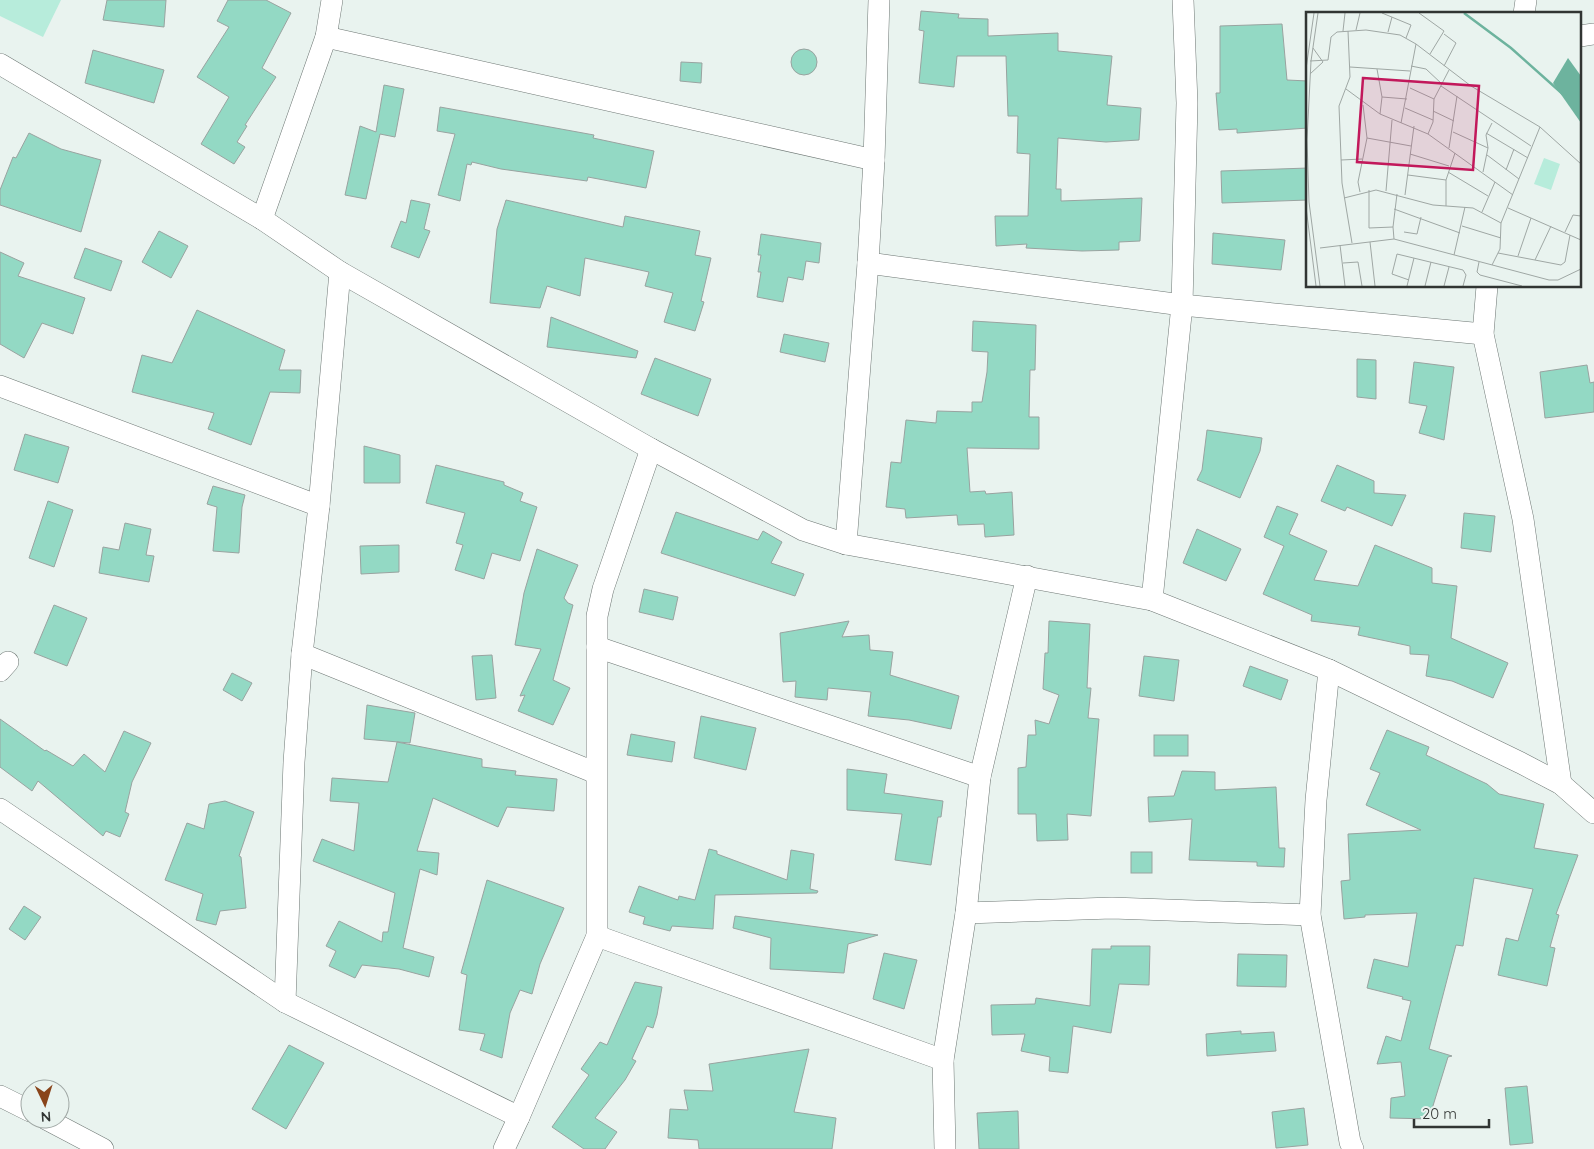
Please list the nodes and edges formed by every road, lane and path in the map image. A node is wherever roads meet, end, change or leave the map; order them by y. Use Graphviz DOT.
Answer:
graph roads {
  1 [pos="332,0"];
  2 [pos="879,0"];
  3 [pos="1183,0"];
  4 [pos="326,37"];
  5 [pos="0,64"];
  6 [pos="874,160"];
  7 [pos="262,219"];
  8 [pos="868,263"];
  9 [pos="340,272"];
  10 [pos="1487,288"];
  11 [pos="1182,305"];
  12 [pos="1483,334"];
  13 [pos="0,386"];
  14 [pos="651,449"];
  15 [pos="319,506"];
  16 [pos="846,544"];
  17 [pos="1027,576"];
  18 [pos="1152,600"];
  19 [pos="597,647"];
  20 [pos="302,654"];
  21 [pos="1329,670"];
  22 [pos="596,773"];
  23 [pos="980,777"];
  24 [pos="1561,784"];
  25 [pos="0,809"];
  26 [pos="1594,813"];
  27 [pos="966,913"];
  28 [pos="1310,915"];
  29 [pos="597,936"];
  30 [pos="285,1002"];
  31 [pos="943,1060"];
  32 [pos="0,1096"];
  33 [pos="20,1106"];
  34 [pos="519,1118"];
  35 [pos="65,1129"];
  36 [pos="508,1147"];
  37 [pos="102,1149"];
  38 [pos="945,1149"];
  39 [pos="1353,1149"];
  1 -- 4 [label="street"];
  2 -- 6 [label="street"];
  3 -- 11 [label="street"];
  4 -- 6 [label="street"];
  4 -- 7 [label="street"];
  5 -- 7 [label="street"];
  6 -- 8 [label="street"];
  7 -- 9 [label="street"];
  8 -- 11 [label="street"];
  8 -- 16 [label="street"];
  9 -- 14 [label="street"];
  9 -- 15 [label="street"];
  10 -- 12 [label="street"];
  11 -- 12 [label="street"];
  11 -- 18 [label="street"];
  12 -- 24 [label="street"];
  13 -- 15 [label="street"];
  14 -- 16 [label="street"];
  14 -- 19 [label="street"];
  15 -- 20 [label="street"];
  16 -- 17 [label="street"];
  17 -- 18 [label="street"];
  17 -- 23 [label="street"];
  18 -- 21 [label="street"];
  19 -- 22 [label="street"];
  19 -- 23 [label="street"];
  20 -- 22 [label="street"];
  20 -- 30 [label="street"];
  21 -- 24 [label="street"];
  21 -- 28 [label="street"];
  22 -- 29 [label="street"];
  23 -- 27 [label="street"];
  24 -- 26 [label="street"];
  25 -- 30 [label="street"];
  27 -- 28 [label="street"];
  27 -- 31 [label="street"];
  28 -- 39 [label="street"];
  29 -- 31 [label="street"];
  29 -- 34 [label="street"];
  30 -- 34 [label="street"];
  31 -- 38 [label="street"];
  32 -- 33 [label="street"];
  34 -- 36 [label="street"];
  35 -- 37 [label="street"];
}
